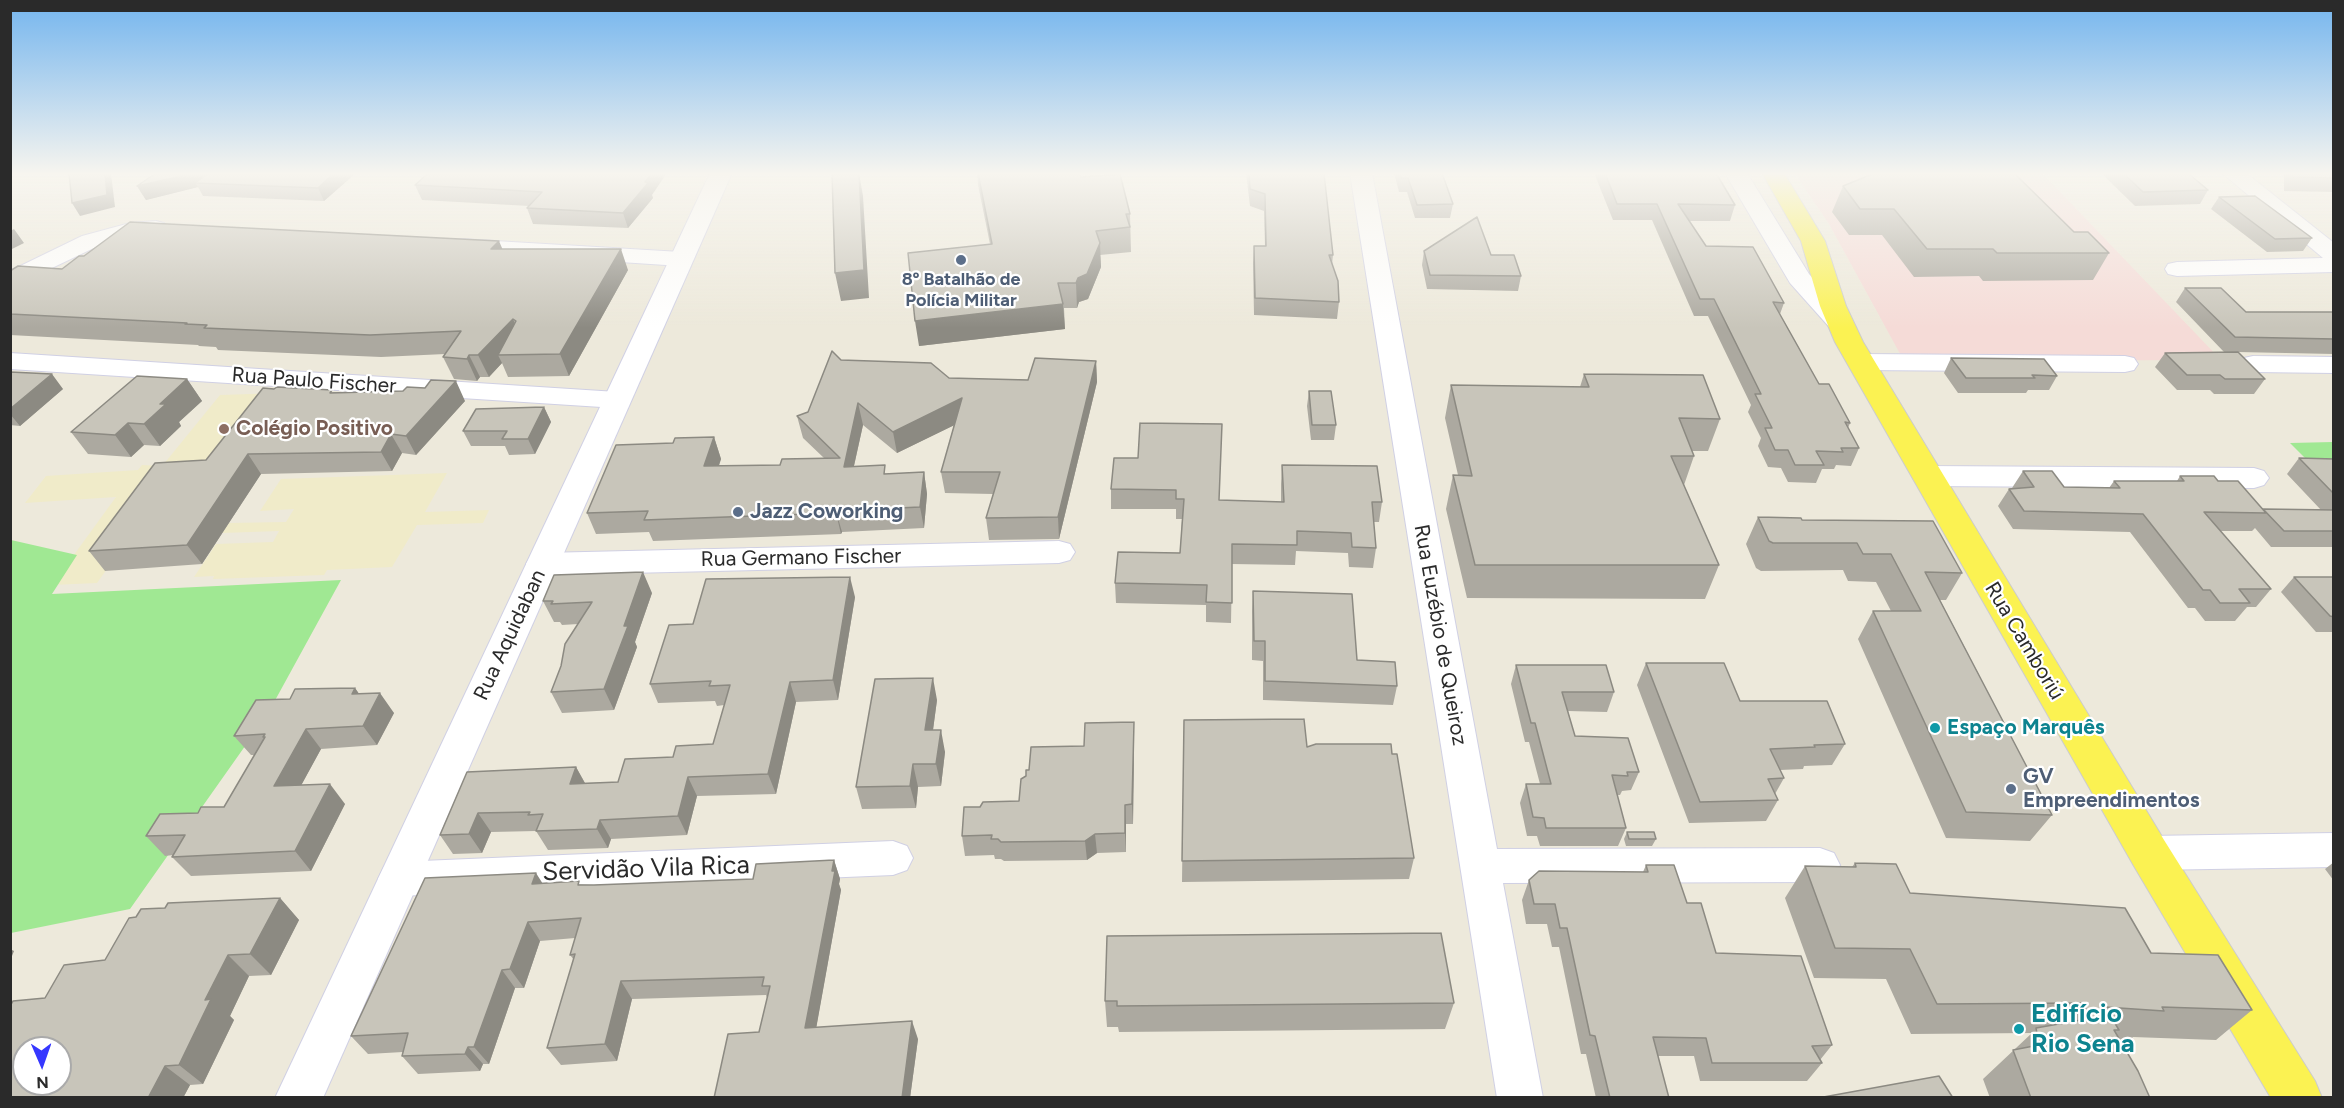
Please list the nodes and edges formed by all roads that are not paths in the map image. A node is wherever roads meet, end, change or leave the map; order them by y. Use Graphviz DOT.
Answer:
graph roads {
  1 [pos="697,225"];
  2 [pos="1370,225"];
  3 [pos="1767,225"];
  4 [pos="1803,225"];
  5 [pos="2297,225"];
  6 [pos="177,228"];
  7 [pos="435,244"];
  8 [pos="2334,255"];
  9 [pos="681,259"];
  10 [pos="2334,265"];
  11 [pos="2177,269"];
  12 [pos="10,281"];
  13 [pos="1840,324"];
  14 [pos="10,361"];
  15 [pos="1861,362"];
  16 [pos="2125,364"];
  17 [pos="2253,364"];
  18 [pos="2334,365"];
  19 [pos="617,400"];
  20 [pos="1927,476"];
  21 [pos="2254,478"];
  22 [pos="1059,552"];
  23 [pos="542,564"];
  24 [pos="2334,850"];
  25 [pos="2149,852"];
  26 [pos="893,858"];
  27 [pos="1820,865"];
  28 [pos="1480,866"];
  29 [pos="398,879"];
  30 [pos="298,1098"];
  31 [pos="1520,1098"];
  32 [pos="2298,1098"];
  1 -- 9 [label="street, Rua Aquidaban"];
  2 -- 28 [label="street, Rua Euzébio de Queiroz"];
  3 -- 13 [label="street"];
  4 -- 13 [label="main road, Rua Camboriú"];
  5 -- 8 [label="street"];
  6 -- 12 [label="street"];
  7 -- 9 [label="street"];
  9 -- 19 [label="street, Rua Aquidaban"];
  10 -- 11 [label="street"];
  13 -- 15 [label="main road, Rua Camboriú"];
  14 -- 19 [label="street, Rua Paulo Fischer"];
  15 -- 16 [label="street"];
  15 -- 20 [label="main road, Rua Camboriú"];
  17 -- 18 [label="street"];
  19 -- 23 [label="street, Rua Aquidaban"];
  20 -- 21 [label="street"];
  20 -- 25 [label="main road, Rua Camboriú"];
  22 -- 23 [label="street, Rua Germano Fischer"];
  23 -- 29 [label="street, Rua Aquidaban"];
  24 -- 25 [label="street"];
  25 -- 32 [label="main road, Rua Camboriú"];
  26 -- 29 [label="street, Servidão Vila Rica"];
  27 -- 28 [label="street"];
  28 -- 31 [label="street, Rua Euzébio de Queiroz"];
  29 -- 30 [label="street, Rua Aquidaban"];
}
